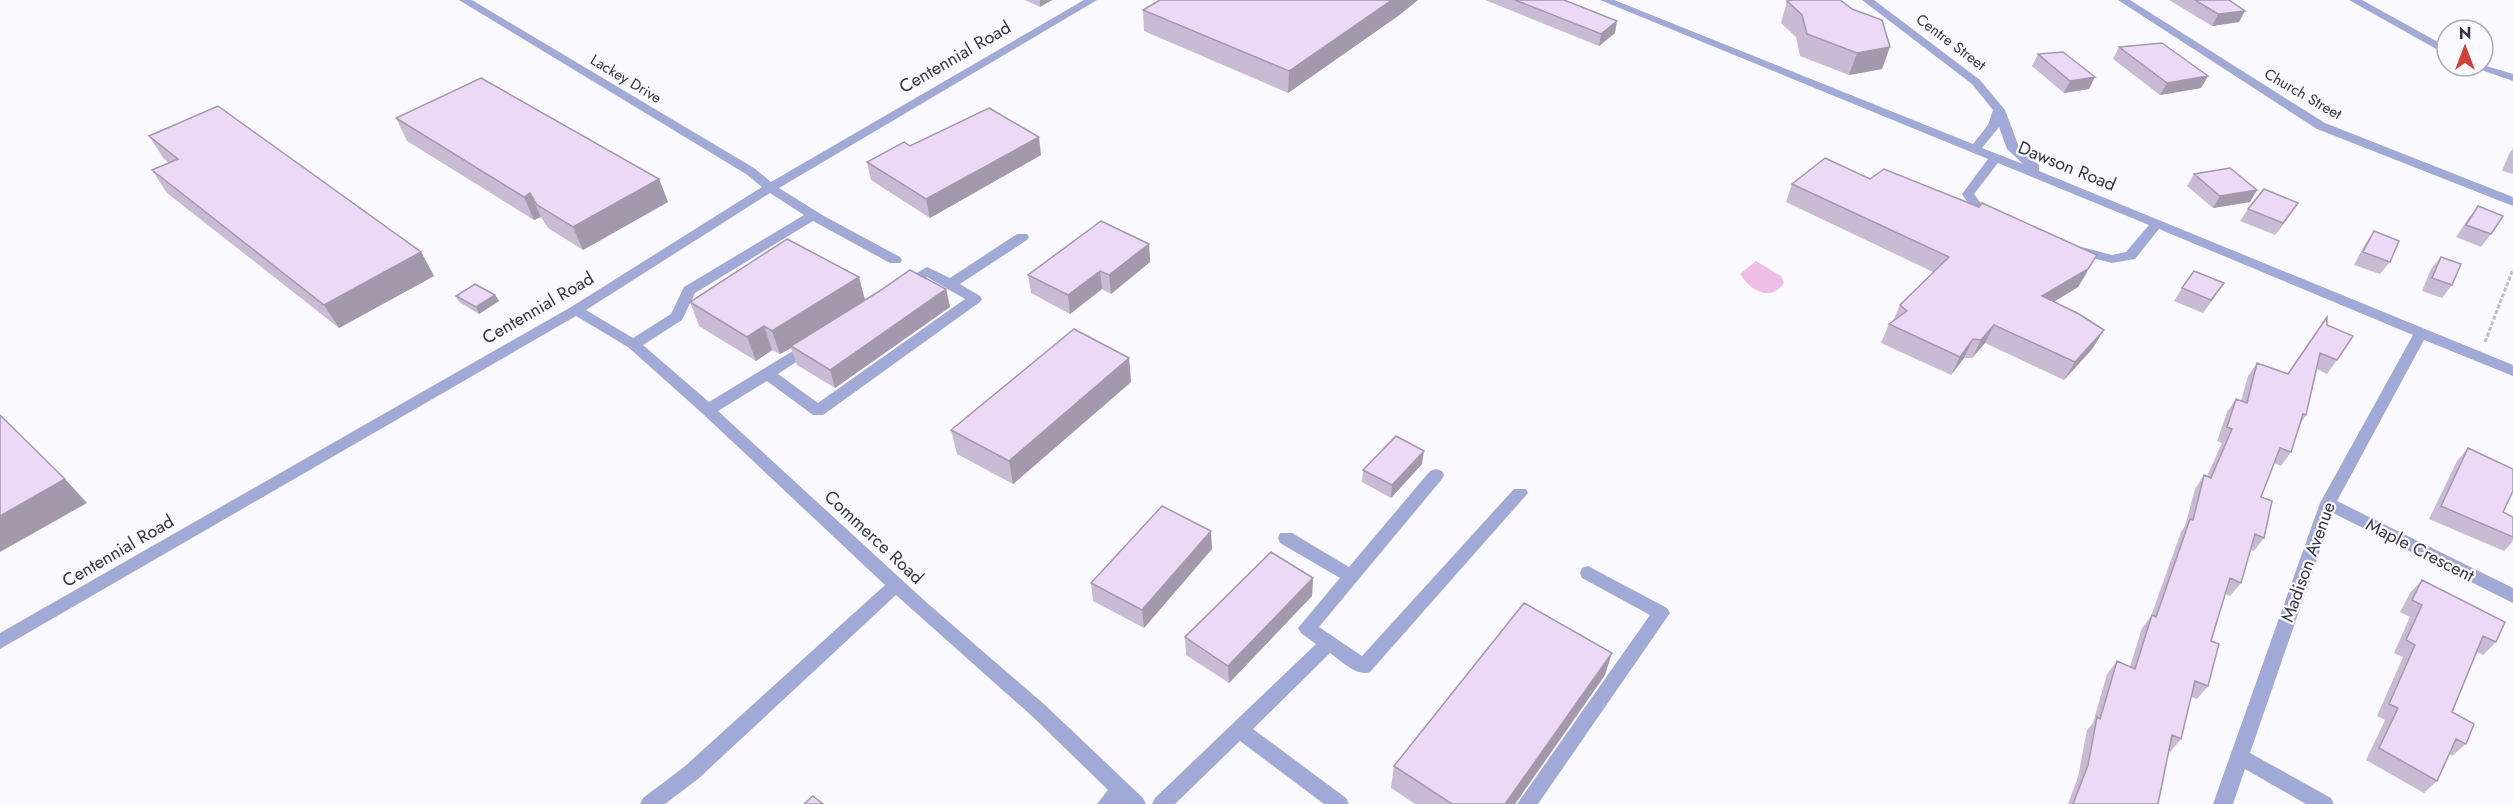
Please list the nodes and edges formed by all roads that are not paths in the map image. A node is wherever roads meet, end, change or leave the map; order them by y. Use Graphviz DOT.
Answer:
graph roads {
  1 [pos="464,0"];
  2 [pos="1092,0"];
  3 [pos="1605,0"];
  4 [pos="1868,0"];
  5 [pos="2124,0"];
  6 [pos="2354,0"];
  7 [pos="2435,45"];
  8 [pos="2495,72"];
  9 [pos="2513,78"];
  10 [pos="1999,110"];
  11 [pos="1974,150"];
  12 [pos="1995,158"];
  13 [pos="2054,181"];
  14 [pos="769,188"];
  15 [pos="2513,202"];
  16 [pos="814,214"];
  17 [pos="2005,218"];
  18 [pos="2157,224"];
  19 [pos="1022,237"];
  20 [pos="2066,244"];
  21 [pos="895,260"];
  22 [pos="951,284"];
  23 [pos="887,296"];
  24 [pos="576,310"];
  25 [pos="2421,333"];
  26 [pos="828,335"];
  27 [pos="633,344"];
  28 [pos="2513,371"];
  29 [pos="768,374"];
  30 [pos="708,410"];
  31 [pos="1436,475"];
  32 [pos="1520,493"];
  33 [pos="2328,503"];
  34 [pos="1286,538"];
  35 [pos="1587,573"];
  36 [pos="1351,576"];
  37 [pos="896,585"];
  38 [pos="2513,596"];
  39 [pos="0,642"];
  40 [pos="1329,643"];
  41 [pos="1239,729"];
  42 [pos="2239,756"];
  43 [pos="1121,790"];
  44 [pos="650,804"];
  45 [pos="1107,804"];
  46 [pos="1136,804"];
  47 [pos="1162,804"];
  48 [pos="1339,804"];
  49 [pos="1527,804"];
  50 [pos="2223,804"];
  51 [pos="2324,804"];
  1 -- 14 [label="street, Lackey Drive"];
  2 -- 14 [label="street, Centennial Road"];
  3 -- 11 [label="street, Dawson Road"];
  4 -- 10 [label="street, Centre Street"];
  5 -- 15 [label="street, Church Street"];
  6 -- 7 [label="street"];
  8 -- 9 [label="street"];
  10 -- 11 [label="street"];
  10 -- 13 [label="street, Centre Street"];
  11 -- 12 [label="street, Dawson Road"];
  12 -- 13 [label="street, Dawson Road"];
  12 -- 17 [label="street"];
  13 -- 18 [label="street, Dawson Road"];
  14 -- 16 [label="street, Lackey Drive"];
  14 -- 24 [label="street, Centennial Road"];
  16 -- 21 [label="street, Lackey Drive"];
  16 -- 27 [label="street"];
  18 -- 20 [label="street"];
  18 -- 25 [label="street, Dawson Road"];
  19 -- 22 [label="street"];
  22 -- 23 [label="street"];
  22 -- 29 [label="street"];
  24 -- 27 [label="street, Commerce Road"];
  24 -- 39 [label="street, Centennial Road"];
  25 -- 28 [label="street, Dawson Road"];
  25 -- 33 [label="street, Madison Avenue"];
  26 -- 29 [label="street"];
  27 -- 30 [label="street, Commerce Road"];
  29 -- 30 [label="street"];
  30 -- 37 [label="street, Commerce Road"];
  31 -- 36 [label="street"];
  32 -- 40 [label="street"];
  33 -- 38 [label="street, Maple Crescent"];
  33 -- 42 [label="street, Madison Avenue"];
  34 -- 36 [label="street"];
  35 -- 49 [label="street"];
  36 -- 40 [label="street"];
  37 -- 43 [label="street, Commerce Road"];
  37 -- 44 [label="street"];
  40 -- 41 [label="street"];
  41 -- 47 [label="street"];
  41 -- 48 [label="street"];
  42 -- 50 [label="street, Madison Avenue"];
  42 -- 51 [label="street"];
  43 -- 45 [label="street"];
  43 -- 46 [label="street, Commerce Road"];
}
